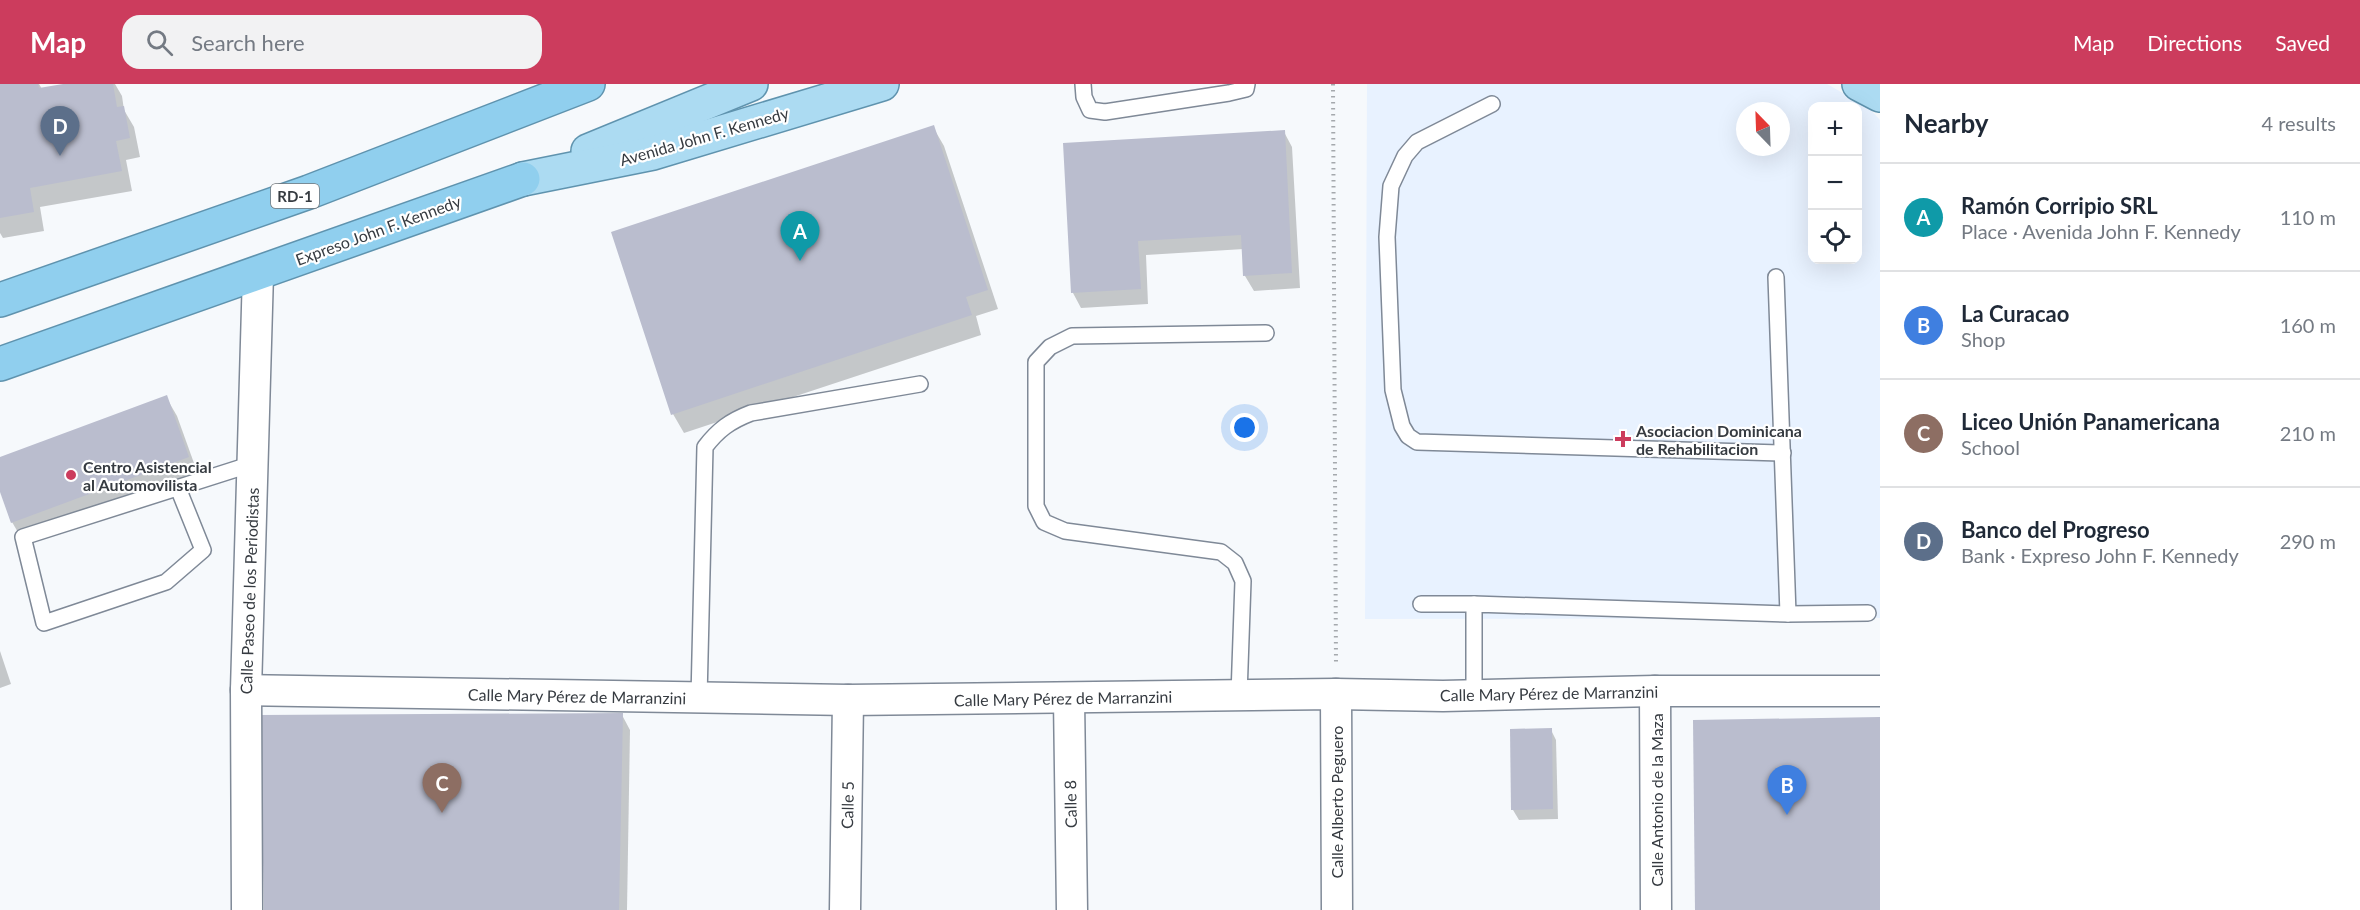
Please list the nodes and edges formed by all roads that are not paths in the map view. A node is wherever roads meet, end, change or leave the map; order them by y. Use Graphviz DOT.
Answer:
graph roads {
  1 [pos="588,84"];
  2 [pos="751,84"];
  3 [pos="882,84"];
  4 [pos="1083,84"];
  5 [pos="1247,84"];
  6 [pos="1859,84"];
  7 [pos="1880,95"];
  8 [pos="1492,104"];
  9 [pos="523,178"];
  10 [pos="258,273"];
  11 [pos="1776,277"];
  12 [pos="0,300"];
  13 [pos="1266,333"];
  14 [pos="0,364"];
  15 [pos="921,384"];
  16 [pos="1783,453"];
  17 [pos="252,464"];
  18 [pos="178,488"];
  19 [pos="1421,604"];
  20 [pos="1474,604"];
  21 [pos="1868,613"];
  22 [pos="1788,614"];
  23 [pos="246,690"];
  24 [pos="1655,691"];
  25 [pos="1880,691"];
  26 [pos="1336,694"];
  27 [pos="1239,695"];
  28 [pos="1474,695"];
  29 [pos="699,698"];
  30 [pos="1069,699"];
  31 [pos="848,700"];
  32 [pos="247,910"];
  33 [pos="845,910"];
  34 [pos="1072,910"];
  35 [pos="1336,910"];
  36 [pos="1656,910"];
  1 -- 12 [label="highway, RD-1"];
  2 -- 9 [label="main road, Expreso John F. Kennedy"];
  3 -- 9 [label="main road, Avenida John F. Kennedy"];
  4 -- 5 [label="lane"];
  6 -- 7 [label="main road"];
  8 -- 16 [label="lane"];
  9 -- 10 [label="highway, Expreso John F. Kennedy"];
  10 -- 14 [label="highway, Expreso John F. Kennedy"];
  10 -- 17 [label="street, Calle Paseo de los Periodistas"];
  11 -- 16 [label="lane"];
  13 -- 27 [label="lane"];
  15 -- 29 [label="lane"];
  16 -- 22 [label="lane"];
  17 -- 18 [label="lane"];
  17 -- 23 [label="street, Calle Paseo de los Periodistas"];
  18 -- 18 [label="lane"];
  19 -- 20 [label="lane"];
  20 -- 22 [label="lane"];
  20 -- 28 [label="lane"];
  21 -- 22 [label="lane"];
  23 -- 29 [label="street, Calle Mary Pérez de Marranzini"];
  23 -- 32 [label="street, Calle Paseo de los Periodistas"];
  24 -- 25 [label="street, Calle Mary Pérez de Marranzini"];
  24 -- 28 [label="street, Calle Mary Pérez de Marranzini"];
  24 -- 36 [label="street, Calle Antonio de la Maza"];
  26 -- 27 [label="street, Calle Mary Pérez de Marranzini"];
  26 -- 28 [label="street, Calle Mary Pérez de Marranzini"];
  26 -- 35 [label="street, Calle Alberto Peguero"];
  27 -- 30 [label="street, Calle Mary Pérez de Marranzini"];
  29 -- 31 [label="street, Calle Mary Pérez de Marranzini"];
  30 -- 31 [label="street, Calle Mary Pérez de Marranzini"];
  30 -- 34 [label="street, Calle 8"];
  31 -- 33 [label="street, Calle 5"];
}
